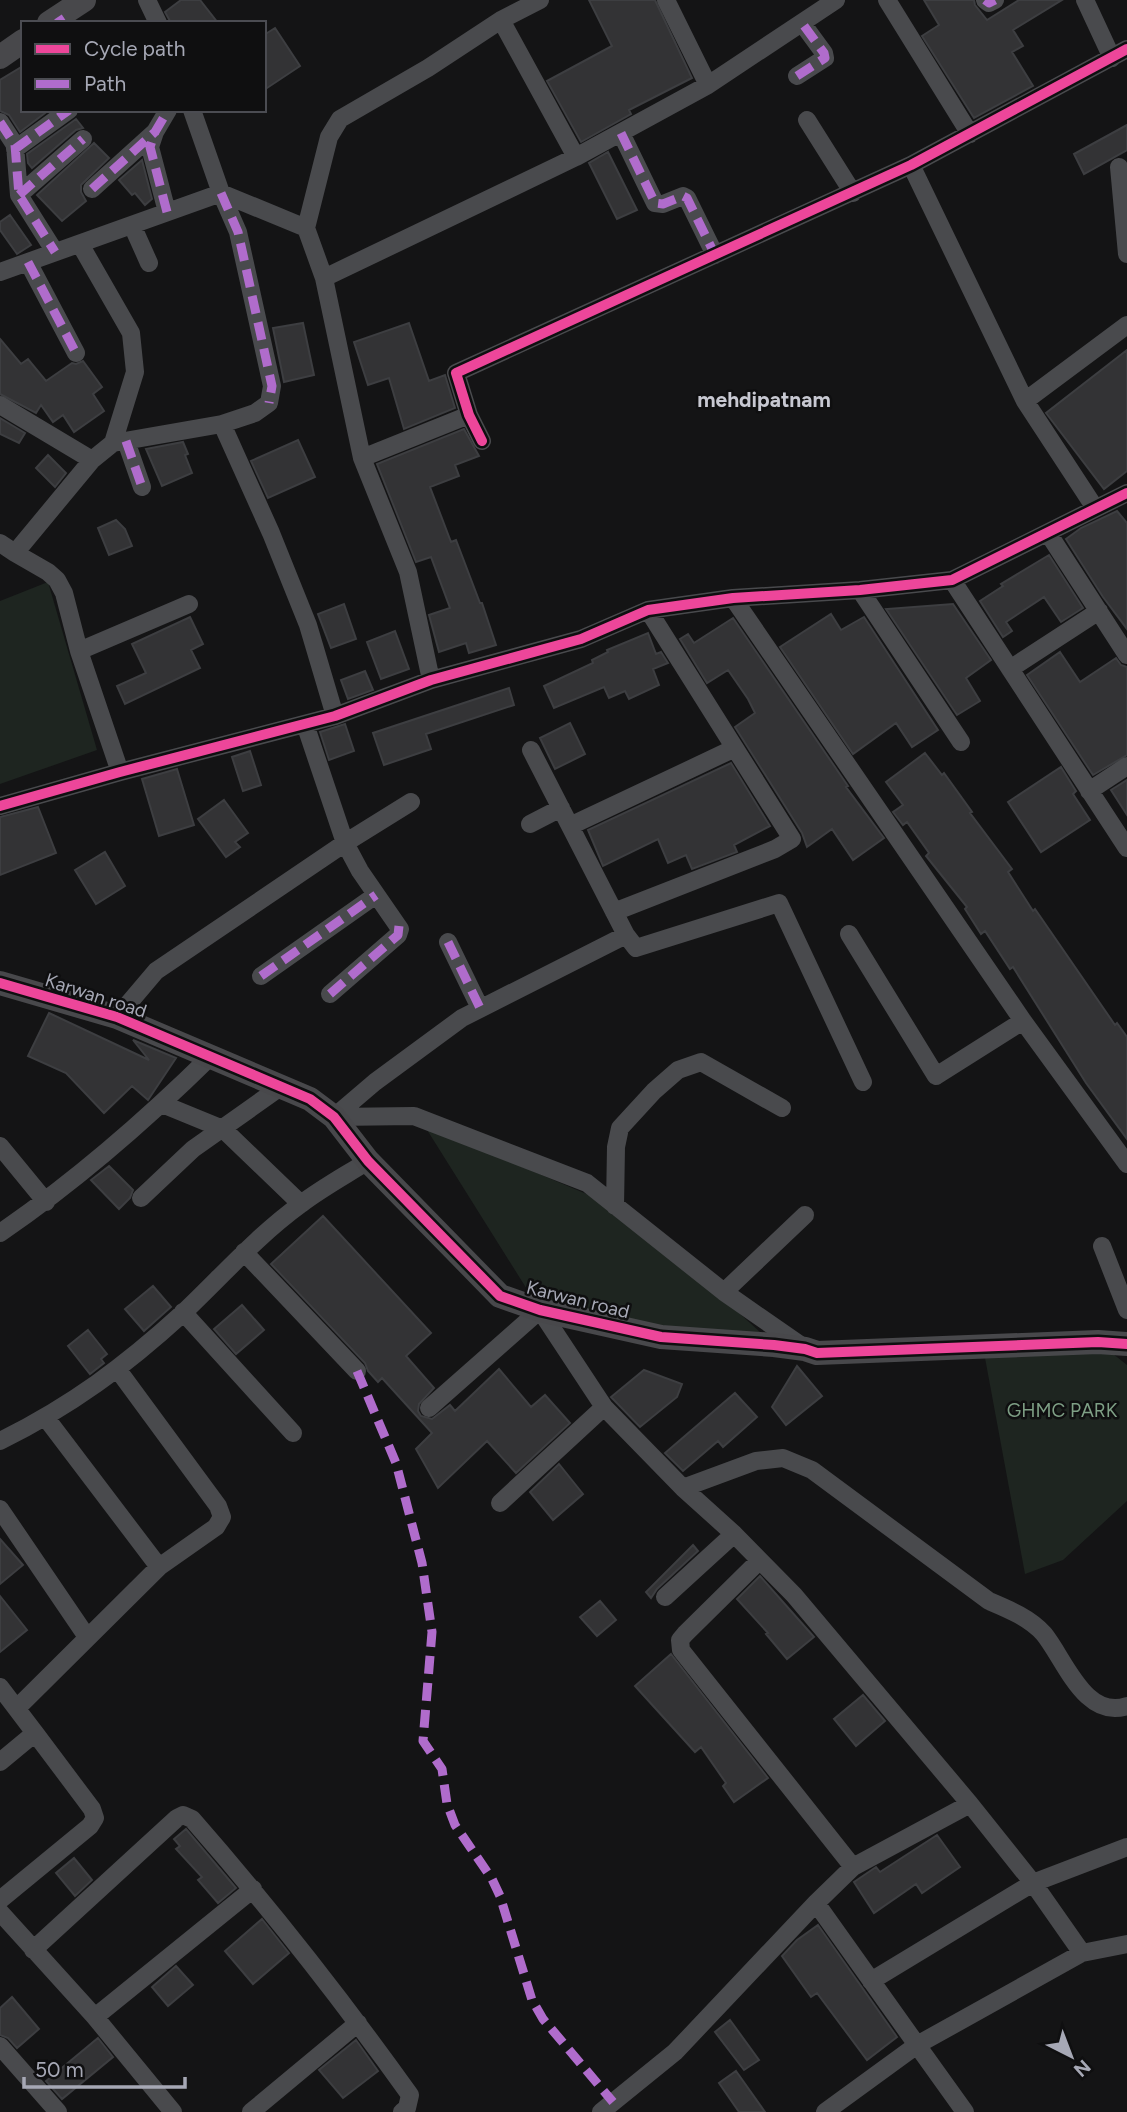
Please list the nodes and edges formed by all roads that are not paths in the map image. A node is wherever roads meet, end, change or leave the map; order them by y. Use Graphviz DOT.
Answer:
graph roads {
  1 [pos="148,0"];
  2 [pos="540,0"];
  3 [pos="666,0"];
  4 [pos="836,0"];
  5 [pos="887,0"];
  6 [pos="985,0"];
  7 [pos="995,0"];
  8 [pos="1085,0"];
  9 [pos="501,20"];
  10 [pos="157,21"];
  11 [pos="802,23"];
  12 [pos="21,41"];
  13 [pos="1120,54"];
  14 [pos="0,57"];
  15 [pos="797,76"];
  16 [pos="708,85"];
  17 [pos="66,112"];
  18 [pos="167,112"];
  19 [pos="192,112"];
  20 [pos="807,120"];
  21 [pos="0,122"];
  22 [pos="155,132"];
  23 [pos="621,133"];
  24 [pos="970,134"];
  25 [pos="83,139"];
  26 [pos="15,149"];
  27 [pos="576,158"];
  28 [pos="911,165"];
  29 [pos="1119,167"];
  30 [pos="92,189"];
  31 [pos="853,192"];
  32 [pos="221,193"];
  33 [pos="19,195"];
  34 [pos="167,212"];
  35 [pos="132,225"];
  36 [pos="306,228"];
  37 [pos="79,244"];
  38 [pos="55,252"];
  39 [pos="1127,254"];
  40 [pos="715,255"];
  41 [pos="28,262"];
  42 [pos="149,263"];
  43 [pos="0,272"];
  44 [pos="324,278"];
  45 [pos="1127,325"];
  46 [pos="76,353"];
  47 [pos="1025,401"];
  48 [pos="0,405"];
  49 [pos="470,415"];
  50 [pos="222,424"];
  51 [pos="482,441"];
  52 [pos="120,442"];
  53 [pos="362,458"];
  54 [pos="92,460"];
  55 [pos="142,487"];
  56 [pos="1127,493"];
  57 [pos="1095,508"];
  58 [pos="1048,533"];
  59 [pos="7,548"];
  60 [pos="952,580"];
  61 [pos="860,590"];
  62 [pos="733,598"];
  63 [pos="188,604"];
  64 [pos="648,610"];
  65 [pos="1099,611"];
  66 [pos="79,652"];
  67 [pos="1127,655"];
  68 [pos="1010,669"];
  69 [pos="431,680"];
  70 [pos="335,716"];
  71 [pos="305,724"];
  72 [pos="961,741"];
  73 [pos="735,748"];
  74 [pos="531,750"];
  75 [pos="1127,766"];
  76 [pos="120,772"];
  77 [pos="1090,791"];
  78 [pos="411,803"];
  79 [pos="0,806"];
  80 [pos="561,808"];
  81 [pos="530,824"];
  82 [pos="570,826"];
  83 [pos="345,843"];
  84 [pos="1127,848"];
  85 [pos="376,895"];
  86 [pos="614,912"];
  87 [pos="849,934"];
  88 [pos="626,935"];
  89 [pos="448,942"];
  90 [pos="261,976"];
  91 [pos="0,982"];
  92 [pos="330,994"];
  93 [pos="480,1008"];
  94 [pos="117,1017"];
  95 [pos="1023,1021"];
  96 [pos="212,1055"];
  97 [pos="863,1082"];
  98 [pos="282,1086"];
  99 [pos="162,1104"];
  100 [pos="782,1108"];
  101 [pos="334,1116"];
  102 [pos="223,1129"];
  103 [pos="0,1146"];
  104 [pos="368,1161"];
  105 [pos="1127,1164"];
  106 [pos="141,1198"];
  107 [pos="46,1202"];
  108 [pos="301,1204"];
  109 [pos="615,1206"];
  110 [pos="805,1215"];
  111 [pos="0,1233"];
  112 [pos="1102,1246"];
  113 [pos="244,1252"];
  114 [pos="724,1292"];
  115 [pos="540,1310"];
  116 [pos="1127,1310"];
  117 [pos="183,1312"];
  118 [pos="1127,1344"];
  119 [pos="805,1349"];
  120 [pos="118,1370"];
  121 [pos="357,1371"];
  122 [pos="604,1407"];
  123 [pos="429,1408"];
  124 [pos="46,1418"];
  125 [pos="293,1433"];
  126 [pos="0,1441"];
  127 [pos="683,1489"];
  128 [pos="500,1503"];
  129 [pos="0,1509"];
  130 [pos="734,1534"];
  131 [pos="759,1561"];
  132 [pos="159,1567"];
  133 [pos="665,1597"];
  134 [pos="87,1637"];
  135 [pos="0,1687"];
  136 [pos="1127,1706"];
  137 [pos="17,1708"];
  138 [pos="35,1733"];
  139 [pos="0,1762"];
  140 [pos="970,1804"];
  141 [pos="1127,1847"];
  142 [pos="853,1867"];
  143 [pos="1033,1883"];
  144 [pos="253,1889"];
  145 [pos="0,1900"];
  146 [pos="816,1903"];
  147 [pos="0,1912"];
  148 [pos="1127,1944"];
  149 [pos="33,1950"];
  150 [pos="1082,1953"];
  151 [pos="872,1980"];
  152 [pos="95,2017"];
  153 [pos="358,2023"];
  154 [pos="917,2045"];
  155 [pos="0,2046"];
  156 [pos="58,2112"];
  157 [pos="173,2112"];
  158 [pos="251,2112"];
  159 [pos="402,2112"];
  160 [pos="601,2112"];
  161 [pos="825,2112"];
  162 [pos="965,2112"];
  1 -- 10 [label="street"];
  2 -- 9 [label="street"];
  3 -- 16 [label="street"];
  4 -- 11 [label="street"];
  5 -- 24 [label="street"];
  6 -- 7 [label="street"];
  8 -- 13 [label="street"];
  9 -- 27 [label="street"];
  9 -- 36 [label="street"];
  11 -- 15 [label="street"];
  11 -- 16 [label="street"];
  12 -- 14 [label="street"];
  13 -- 24 [label="street"];
  16 -- 23 [label="street"];
  17 -- 26 [label="street"];
  18 -- 22 [label="street"];
  19 -- 32 [label="street"];
  20 -- 31 [label="street"];
  21 -- 26 [label="street"];
  22 -- 30 [label="street"];
  22 -- 34 [label="street"];
  23 -- 27 [label="street"];
  23 -- 40 [label="street"];
  24 -- 28 [label="street"];
  25 -- 33 [label="street"];
  26 -- 33 [label="street"];
  27 -- 44 [label="street"];
  28 -- 31 [label="street"];
  28 -- 47 [label="street"];
  29 -- 39 [label="street"];
  31 -- 40 [label="street"];
  32 -- 34 [label="street"];
  32 -- 36 [label="street"];
  32 -- 50 [label="street"];
  33 -- 38 [label="street"];
  34 -- 35 [label="street"];
  35 -- 37 [label="street"];
  35 -- 42 [label="street"];
  36 -- 44 [label="street"];
  37 -- 38 [label="street"];
  37 -- 52 [label="street"];
  38 -- 41 [label="street"];
  40 -- 49 [label="street"];
  41 -- 43 [label="street"];
  41 -- 46 [label="street"];
  44 -- 53 [label="street"];
  45 -- 47 [label="street"];
  47 -- 57 [label="street"];
  48 -- 54 [label="street"];
  49 -- 51 [label="street"];
  49 -- 53 [label="street"];
  50 -- 52 [label="street"];
  50 -- 70 [label="street"];
  52 -- 54 [label="street"];
  52 -- 55 [label="street"];
  53 -- 69 [label="street"];
  54 -- 59 [label="street"];
  56 -- 57 [label="street"];
  57 -- 58 [label="street"];
  58 -- 60 [label="street"];
  58 -- 65 [label="street"];
  59 -- 66 [label="street"];
  60 -- 61 [label="street"];
  60 -- 68 [label="street"];
  61 -- 62 [label="street"];
  61 -- 72 [label="street"];
  62 -- 64 [label="street"];
  62 -- 95 [label="street"];
  63 -- 66 [label="street"];
  64 -- 69 [label="street"];
  64 -- 73 [label="street"];
  65 -- 67 [label="street"];
  65 -- 68 [label="street"];
  66 -- 76 [label="street"];
  68 -- 77 [label="street"];
  69 -- 70 [label="street"];
  70 -- 71 [label="street"];
  71 -- 76 [label="street"];
  71 -- 83 [label="street"];
  73 -- 82 [label="street"];
  73 -- 86 [label="street"];
  74 -- 80 [label="street"];
  75 -- 77 [label="street"];
  76 -- 79 [label="street"];
  77 -- 84 [label="street"];
  78 -- 83 [label="street"];
  80 -- 81 [label="street"];
  80 -- 82 [label="street"];
  82 -- 86 [label="street"];
  83 -- 85 [label="street"];
  83 -- 94 [label="street"];
  85 -- 90 [label="street"];
  85 -- 92 [label="street"];
  86 -- 88 [label="street"];
  87 -- 95 [label="street"];
  88 -- 93 [label="street"];
  88 -- 97 [label="street"];
  89 -- 93 [label="street"];
  91 -- 94 [label="street, Karwan road"];
  93 -- 101 [label="street"];
  94 -- 96 [label="street, Karwan road"];
  95 -- 105 [label="street"];
  96 -- 98 [label="street, Karwan road"];
  96 -- 99 [label="street"];
  98 -- 101 [label="street, Karwan road"];
  98 -- 102 [label="street"];
  99 -- 102 [label="street"];
  99 -- 107 [label="street"];
  100 -- 109 [label="street"];
  101 -- 104 [label="street, Karwan road"];
  101 -- 109 [label="street"];
  102 -- 106 [label="street"];
  102 -- 108 [label="street"];
  103 -- 107 [label="street"];
  104 -- 108 [label="street"];
  104 -- 115 [label="street, Karwan road"];
  107 -- 111 [label="street"];
  108 -- 113 [label="street"];
  109 -- 114 [label="street"];
  110 -- 114 [label="street"];
  112 -- 116 [label="street"];
  113 -- 117 [label="street"];
  113 -- 121 [label="street"];
  114 -- 119 [label="street"];
  115 -- 119 [label="street, Karwan road"];
  115 -- 122 [label="street"];
  115 -- 123 [label="street"];
  117 -- 120 [label="street"];
  117 -- 125 [label="street"];
  118 -- 119 [label="street, Karwan road"];
  120 -- 124 [label="street"];
  120 -- 132 [label="street"];
  122 -- 127 [label="street"];
  122 -- 128 [label="street"];
  124 -- 126 [label="street"];
  124 -- 132 [label="street"];
  127 -- 130 [label="street"];
  127 -- 136 [label="street"];
  129 -- 134 [label="street"];
  130 -- 131 [label="street"];
  130 -- 133 [label="street"];
  131 -- 140 [label="street"];
  131 -- 142 [label="street"];
  132 -- 134 [label="street"];
  134 -- 137 [label="street"];
  135 -- 137 [label="street"];
  137 -- 138 [label="street"];
  138 -- 139 [label="street"];
  138 -- 145 [label="street"];
  140 -- 142 [label="street"];
  140 -- 143 [label="street"];
  141 -- 143 [label="street"];
  142 -- 146 [label="street"];
  143 -- 150 [label="street"];
  143 -- 151 [label="street"];
  144 -- 149 [label="street"];
  144 -- 152 [label="street"];
  144 -- 153 [label="street"];
  146 -- 151 [label="street"];
  146 -- 160 [label="street"];
  147 -- 149 [label="street"];
  148 -- 150 [label="street"];
  149 -- 152 [label="street"];
  150 -- 154 [label="street"];
  151 -- 154 [label="street"];
  152 -- 157 [label="street"];
  153 -- 158 [label="street"];
  153 -- 159 [label="street"];
  154 -- 161 [label="street"];
  154 -- 162 [label="street"];
  155 -- 156 [label="street"];
}
